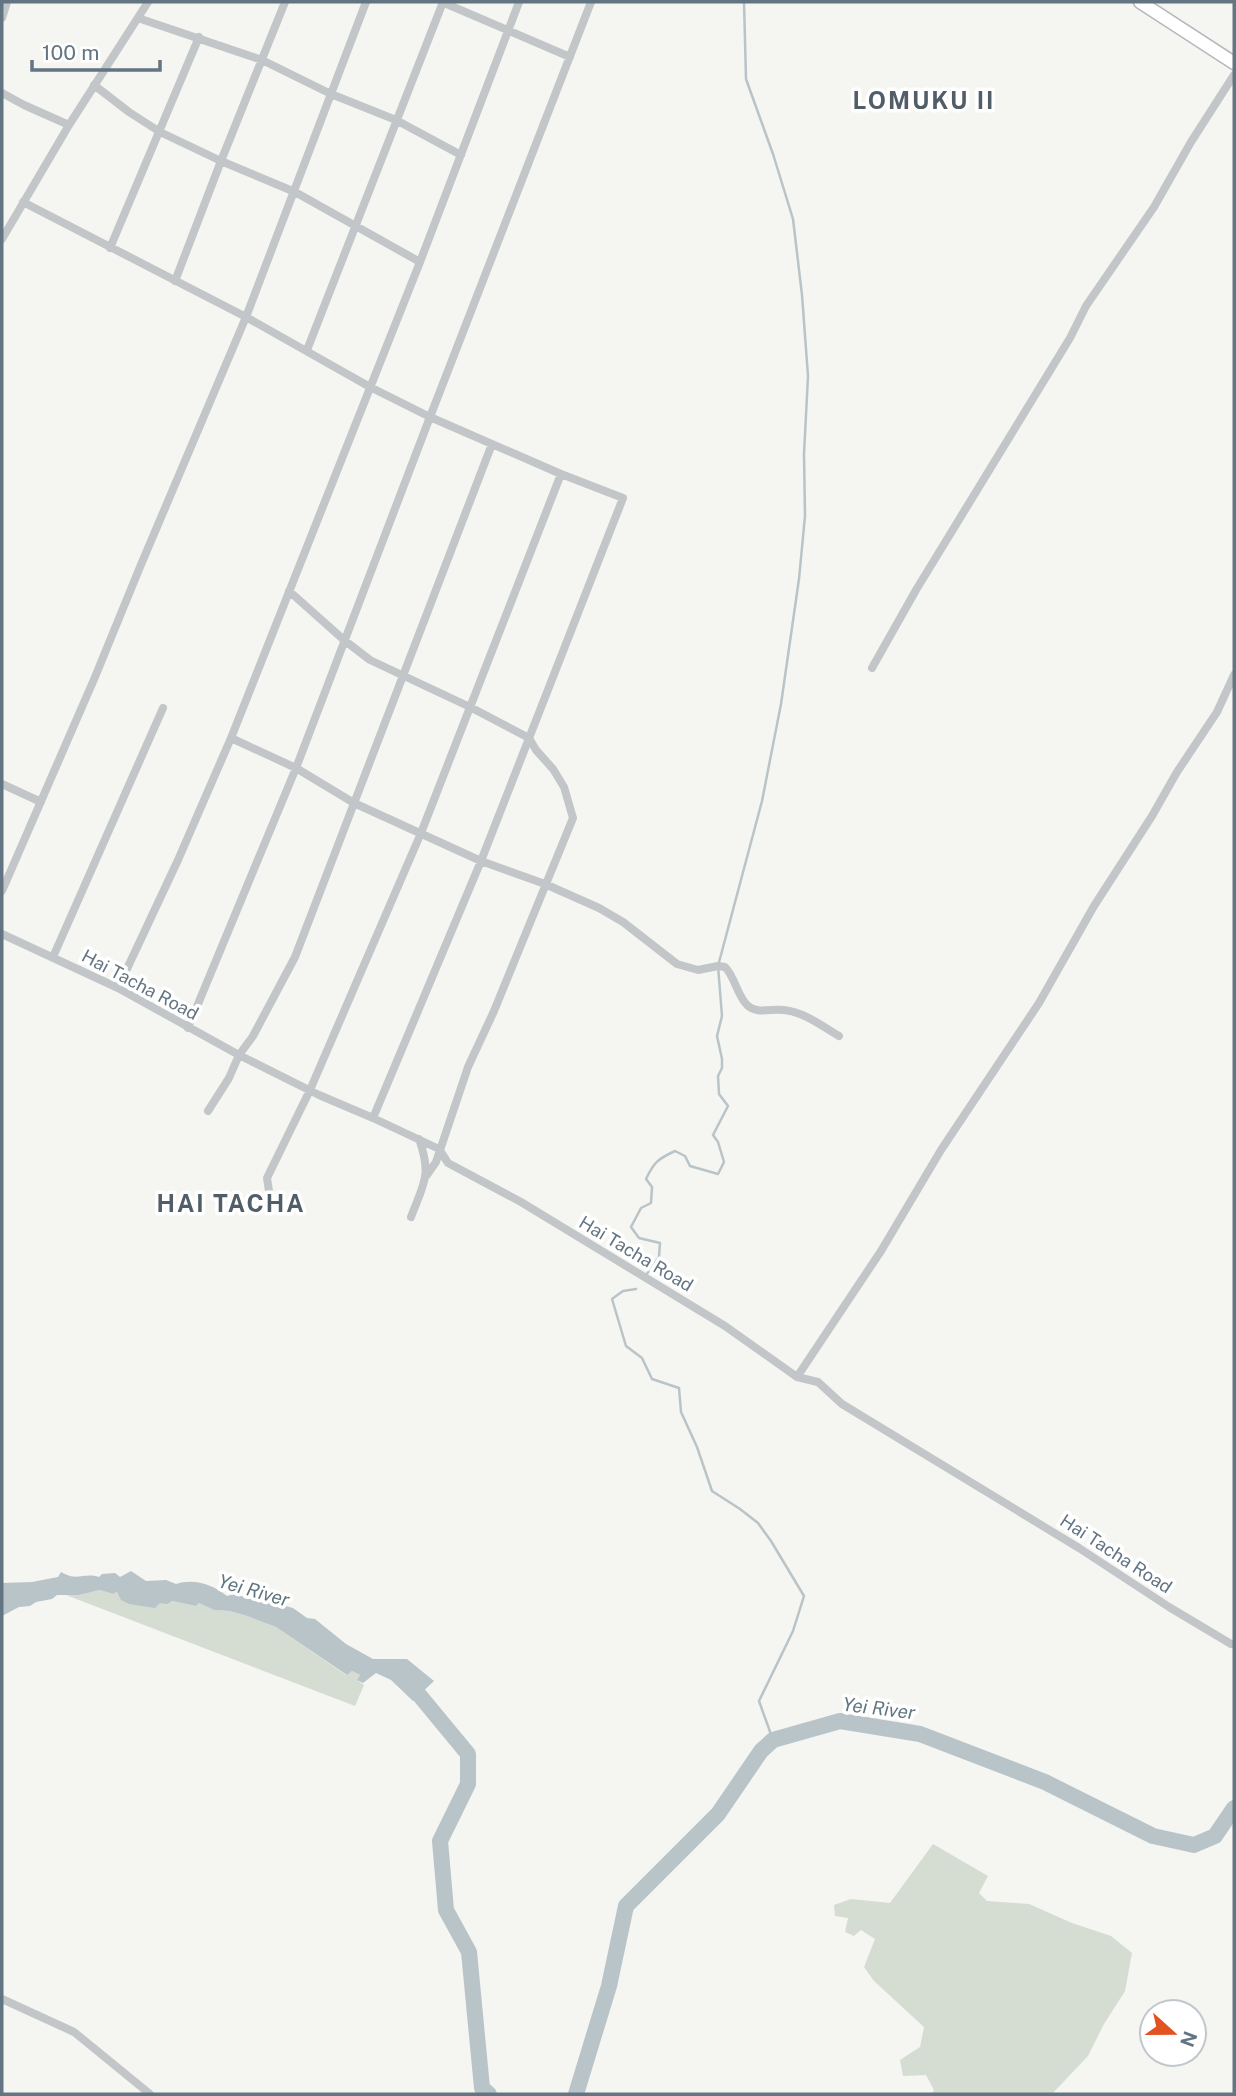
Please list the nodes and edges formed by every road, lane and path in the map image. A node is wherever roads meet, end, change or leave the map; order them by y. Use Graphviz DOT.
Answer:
graph roads {
  1 [pos="8,2"];
  2 [pos="148,2"];
  3 [pos="285,2"];
  4 [pos="366,2"];
  5 [pos="443,2"];
  6 [pos="519,2"];
  7 [pos="591,2"];
  8 [pos="1140,2"];
  9 [pos="2,18"];
  10 [pos="138,18"];
  11 [pos="509,31"];
  12 [pos="199,37"];
  13 [pos="570,57"];
  14 [pos="262,60"];
  15 [pos="1234,63"];
  16 [pos="1234,75"];
  17 [pos="94,85"];
  18 [pos="2,93"];
  19 [pos="331,94"];
  20 [pos="396,120"];
  21 [pos="69,125"];
  22 [pos="160,132"];
  23 [pos="461,155"];
  24 [pos="221,160"];
  25 [pos="295,191"];
  26 [pos="23,202"];
  27 [pos="355,226"];
  28 [pos="2,239"];
  29 [pos="110,248"];
  30 [pos="420,262"];
  31 [pos="175,281"];
  32 [pos="246,317"];
  33 [pos="307,350"];
  34 [pos="370,387"];
  35 [pos="430,417"];
  36 [pos="492,444"];
  37 [pos="561,474"];
  38 [pos="289,591"];
  39 [pos="344,640"];
  40 [pos="872,668"];
  41 [pos="403,675"];
  42 [pos="1234,675"];
  43 [pos="470,707"];
  44 [pos="163,708"];
  45 [pos="231,738"];
  46 [pos="529,738"];
  47 [pos="296,768"];
  48 [pos="2,784"];
  49 [pos="41,802"];
  50 [pos="354,803"];
  51 [pos="421,833"];
  52 [pos="481,861"];
  53 [pos="545,884"];
  54 [pos="2,891"];
  55 [pos="2,933"];
  56 [pos="53,957"];
  57 [pos="118,988"];
  58 [pos="188,1028"];
  59 [pos="839,1036"];
  60 [pos="239,1055"];
  61 [pos="310,1090"];
  62 [pos="208,1111"];
  63 [pos="373,1118"];
  64 [pos="419,1139"];
  65 [pos="439,1149"];
  66 [pos="427,1175"];
  67 [pos="269,1191"];
  68 [pos="411,1217"];
  69 [pos="797,1377"];
  70 [pos="1231,1644"];
  71 [pos="2,2000"];
  72 [pos="150,2094"];
  1 -- 9 [label="street"];
  2 -- 10 [label="street"];
  3 -- 14 [label="street"];
  4 -- 19 [label="street"];
  5 -- 11 [label="street"];
  5 -- 20 [label="street"];
  6 -- 11 [label="street"];
  7 -- 13 [label="street"];
  8 -- 15 [label="street"];
  10 -- 12 [label="street"];
  10 -- 17 [label="street"];
  11 -- 13 [label="street"];
  11 -- 23 [label="street"];
  12 -- 14 [label="street"];
  12 -- 22 [label="street"];
  13 -- 35 [label="street"];
  14 -- 19 [label="street"];
  14 -- 24 [label="street"];
  16 -- 40 [label="street"];
  17 -- 21 [label="street"];
  17 -- 22 [label="street"];
  18 -- 21 [label="street"];
  19 -- 20 [label="street"];
  19 -- 25 [label="street"];
  20 -- 23 [label="street"];
  20 -- 27 [label="street"];
  21 -- 26 [label="street"];
  22 -- 24 [label="street"];
  22 -- 29 [label="street"];
  23 -- 30 [label="street"];
  24 -- 25 [label="street"];
  24 -- 31 [label="street"];
  25 -- 27 [label="street"];
  25 -- 32 [label="street"];
  26 -- 28 [label="street"];
  26 -- 29 [label="street"];
  27 -- 30 [label="street"];
  27 -- 33 [label="street"];
  29 -- 31 [label="street"];
  30 -- 34 [label="street"];
  31 -- 32 [label="street"];
  32 -- 33 [label="street"];
  32 -- 49 [label="street"];
  33 -- 34 [label="street"];
  34 -- 35 [label="street"];
  34 -- 38 [label="street"];
  35 -- 36 [label="street"];
  35 -- 39 [label="street"];
  36 -- 37 [label="street"];
  36 -- 41 [label="street"];
  37 -- 43 [label="street"];
  37 -- 46 [label="street"];
  38 -- 39 [label="street"];
  38 -- 45 [label="street"];
  39 -- 41 [label="street"];
  39 -- 47 [label="street"];
  41 -- 43 [label="street"];
  41 -- 50 [label="street"];
  42 -- 69 [label="street"];
  43 -- 46 [label="street"];
  43 -- 51 [label="street"];
  44 -- 56 [label="street"];
  45 -- 47 [label="street"];
  45 -- 57 [label="street"];
  46 -- 52 [label="street"];
  46 -- 53 [label="street"];
  47 -- 50 [label="street"];
  47 -- 58 [label="street"];
  48 -- 49 [label="street"];
  49 -- 54 [label="street"];
  50 -- 51 [label="street"];
  50 -- 60 [label="street"];
  51 -- 52 [label="street"];
  51 -- 61 [label="street"];
  52 -- 53 [label="street"];
  52 -- 63 [label="street"];
  53 -- 59 [label="street"];
  53 -- 65 [label="street"];
  55 -- 56 [label="street, Hai Tacha Road"];
  56 -- 57 [label="street, Hai Tacha Road"];
  57 -- 58 [label="street, Hai Tacha Road"];
  58 -- 60 [label="street, Hai Tacha Road"];
  60 -- 61 [label="street, Hai Tacha Road"];
  60 -- 62 [label="street"];
  61 -- 63 [label="street, Hai Tacha Road"];
  61 -- 67 [label="street"];
  63 -- 64 [label="street, Hai Tacha Road"];
  64 -- 65 [label="street, Hai Tacha Road"];
  64 -- 66 [label="street"];
  65 -- 66 [label="street"];
  65 -- 69 [label="street, Hai Tacha Road"];
  66 -- 68 [label="street"];
  69 -- 70 [label="street, Hai Tacha Road"];
  71 -- 72 [label="street"];
}
